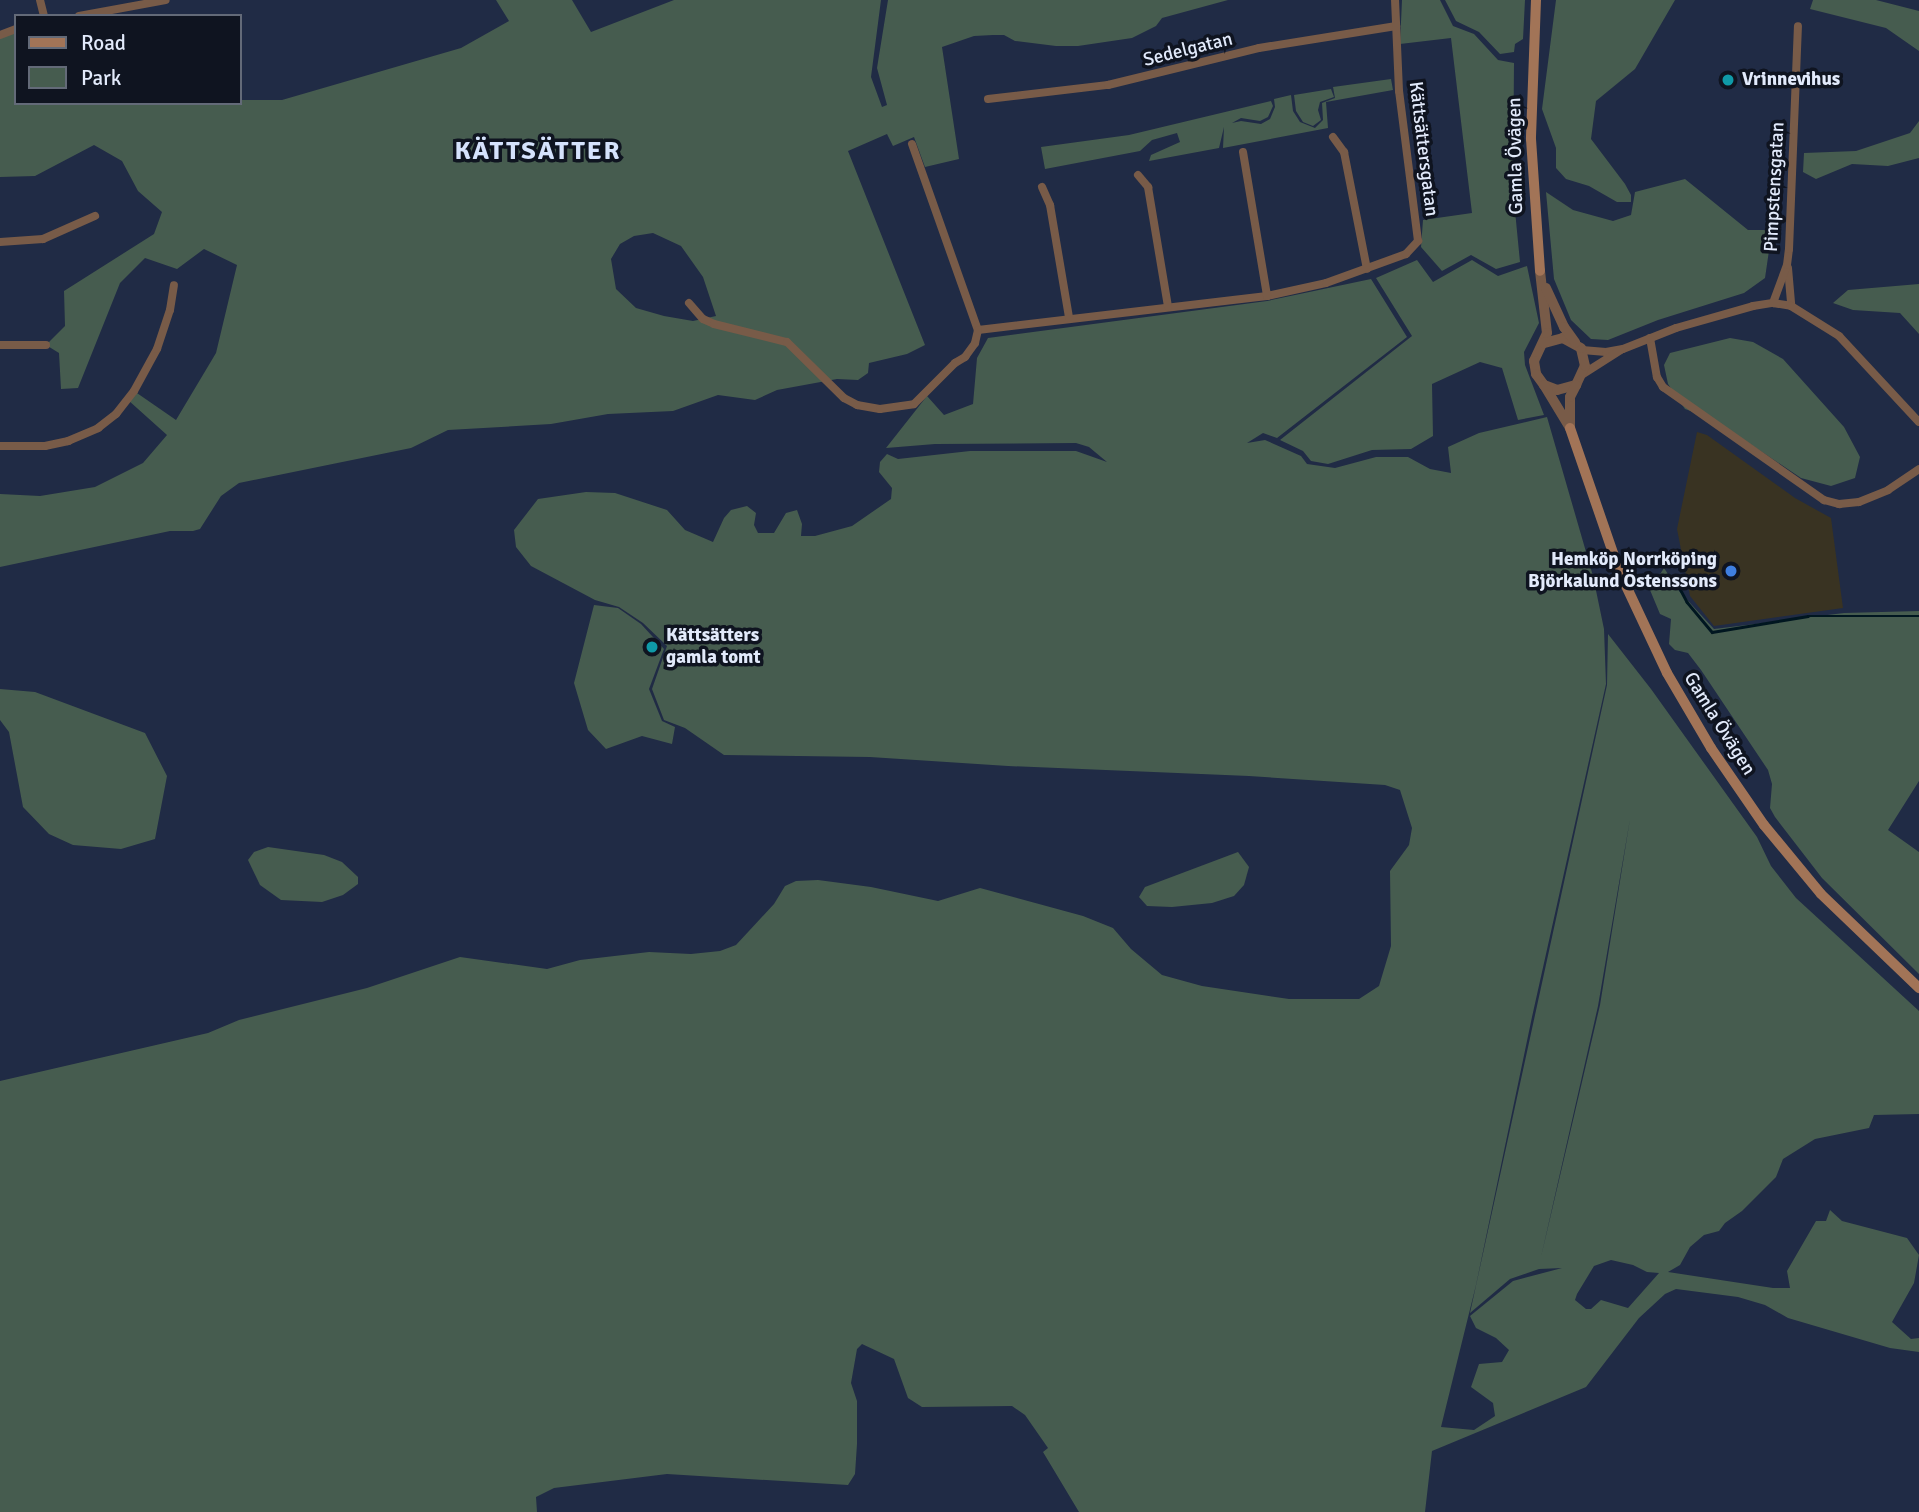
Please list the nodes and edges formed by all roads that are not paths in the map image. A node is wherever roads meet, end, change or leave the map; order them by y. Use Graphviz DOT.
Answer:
graph roads {
  1 [pos="166,0"];
  2 [pos="1395,0"];
  3 [pos="1536,0"];
  4 [pos="1542,0"];
  5 [pos="138,3"];
  6 [pos="88,14"];
  7 [pos="1396,26"];
  8 [pos="1798,26"];
  9 [pos="1534,39"];
  10 [pos="988,99"];
  11 [pos="1333,137"];
  12 [pos="912,144"];
  13 [pos="1243,152"];
  14 [pos="1138,175"];
  15 [pos="1042,187"];
  16 [pos="95,216"];
  17 [pos="0,242"];
  18 [pos="1787,265"];
  19 [pos="1367,269"];
  20 [pos="1540,271"];
  21 [pos="174,285"];
  22 [pos="1267,296"];
  23 [pos="690,303"];
  24 [pos="1773,303"];
  25 [pos="1168,306"];
  26 [pos="1791,306"];
  27 [pos="1069,317"];
  28 [pos="978,330"];
  29 [pos="1650,338"];
  30 [pos="1544,343"];
  31 [pos="0,345"];
  32 [pos="46,345"];
  33 [pos="1579,346"];
  34 [pos="1623,349"];
  35 [pos="1583,374"];
  36 [pos="1545,385"];
  37 [pos="1576,385"];
  38 [pos="1919,422"];
  39 [pos="1570,428"];
  40 [pos="0,446"];
  41 [pos="1919,469"];
  42 [pos="1919,989"];
  1 -- 5 [label="street"];
  2 -- 7 [label="street, Kättsättersgatan"];
  3 -- 9 [label="main road, Gamla Övägen"];
  4 -- 9 [label="main road, Gamla Övägen"];
  5 -- 6 [label="street"];
  7 -- 10 [label="street, Sedelgatan"];
  7 -- 19 [label="street, Kättsättersgatan"];
  8 -- 18 [label="street, Pimpstensgatan"];
  9 -- 20 [label="main road, Gamla Övägen"];
  11 -- 19 [label="street"];
  12 -- 28 [label="street"];
  13 -- 22 [label="street"];
  14 -- 25 [label="street"];
  15 -- 27 [label="street"];
  16 -- 17 [label="street"];
  18 -- 24 [label="street, Pimpstensgatan"];
  18 -- 26 [label="street, Pimpstensgatan"];
  19 -- 22 [label="street, Kättsättersgatan"];
  20 -- 30 [label="street, Gamla Övägen"];
  20 -- 33 [label="street, Gamla Övägen"];
  21 -- 40 [label="street"];
  22 -- 25 [label="street, Kättsättersgatan"];
  23 -- 28 [label="street"];
  24 -- 26 [label="street"];
  24 -- 29 [label="street"];
  25 -- 27 [label="street, Kättsättersgatan"];
  26 -- 38 [label="street"];
  27 -- 28 [label="street, Kättsättersgatan"];
  29 -- 34 [label="street"];
  29 -- 41 [label="street"];
  30 -- 33 [label="street"];
  30 -- 36 [label="street, Gamla Övägen"];
  31 -- 32 [label="street"];
  33 -- 34 [label="street"];
  33 -- 35 [label="street, Gamla Övägen"];
  34 -- 35 [label="street"];
  35 -- 37 [label="street, Gamla Övägen"];
  36 -- 37 [label="street"];
  36 -- 39 [label="street, Gamla Övägen"];
  37 -- 39 [label="street, Gamla Övägen"];
  39 -- 42 [label="main road, Gamla Övägen"];
}
